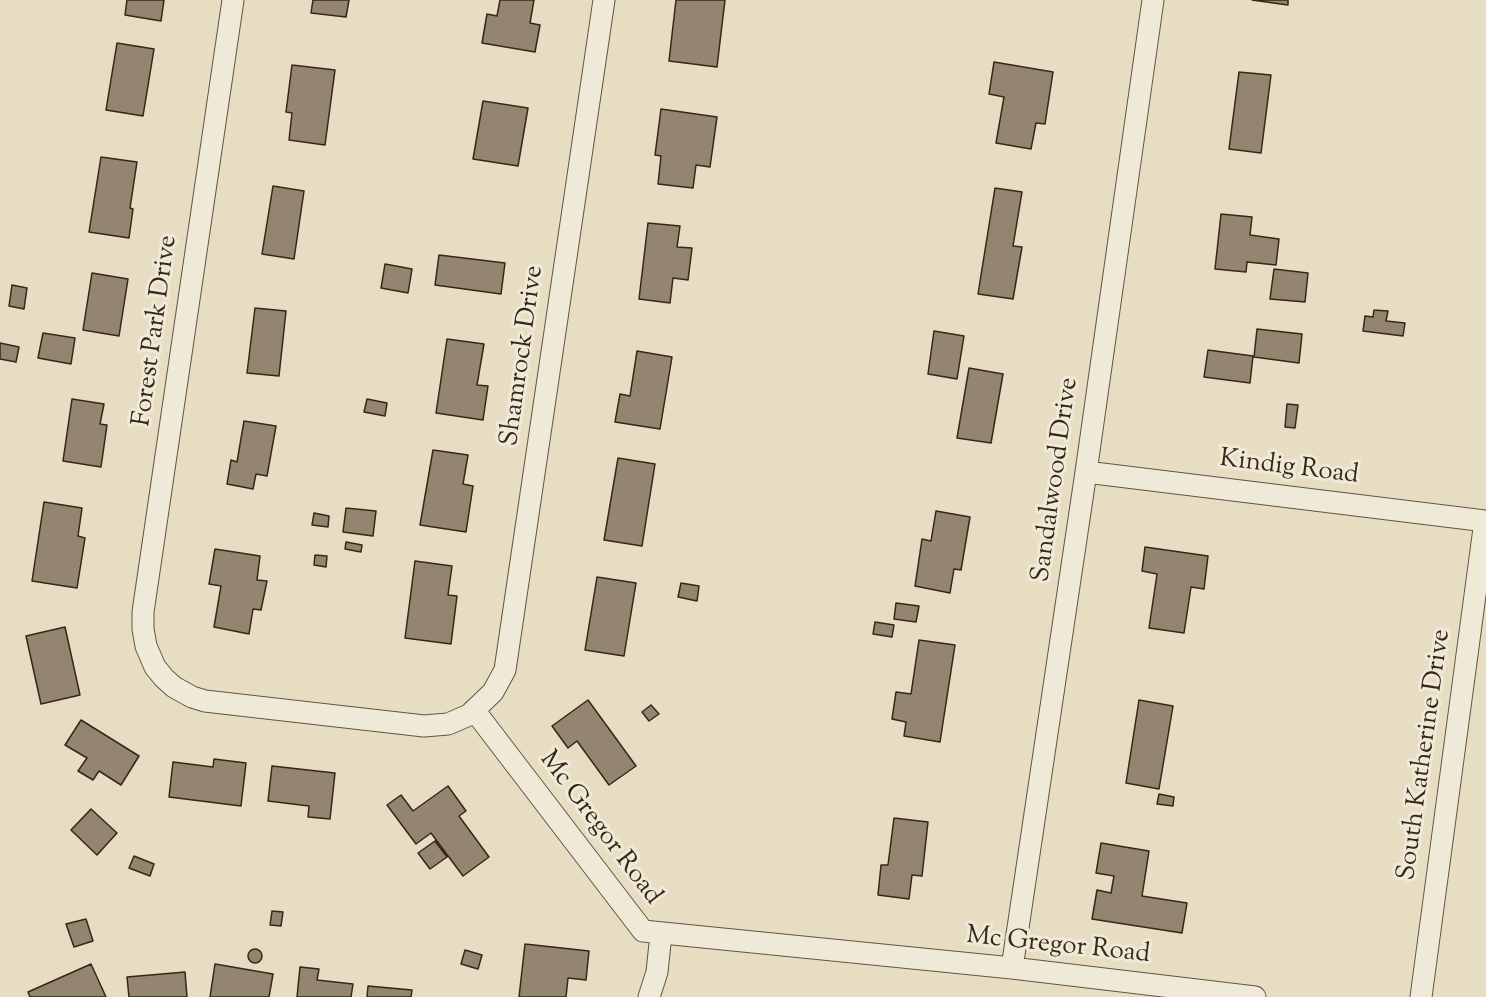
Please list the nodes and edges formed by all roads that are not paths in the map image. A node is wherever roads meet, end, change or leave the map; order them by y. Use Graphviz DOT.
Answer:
graph roads {
  1 [pos="233,0"];
  2 [pos="603,0"];
  3 [pos="1153,0"];
  4 [pos="1086,472"];
  5 [pos="1486,521"];
  6 [pos="474,710"];
  7 [pos="661,934"];
  8 [pos="1012,968"];
  9 [pos="649,997"];
  10 [pos="1255,997"];
  11 [pos="1421,997"];
  1 -- 6 [label="street, Forest Park Drive"];
  2 -- 6 [label="street, Shamrock Drive"];
  3 -- 4 [label="street, Sandalwood Drive"];
  4 -- 5 [label="street, Kindig Road"];
  4 -- 8 [label="street, Sandalwood Drive"];
  5 -- 11 [label="street, South Katherine Drive"];
  6 -- 7 [label="street, Mc Gregor Road"];
  7 -- 8 [label="street, Mc Gregor Road"];
  7 -- 9 [label="street"];
  8 -- 10 [label="street, Mc Gregor Road"];
}
